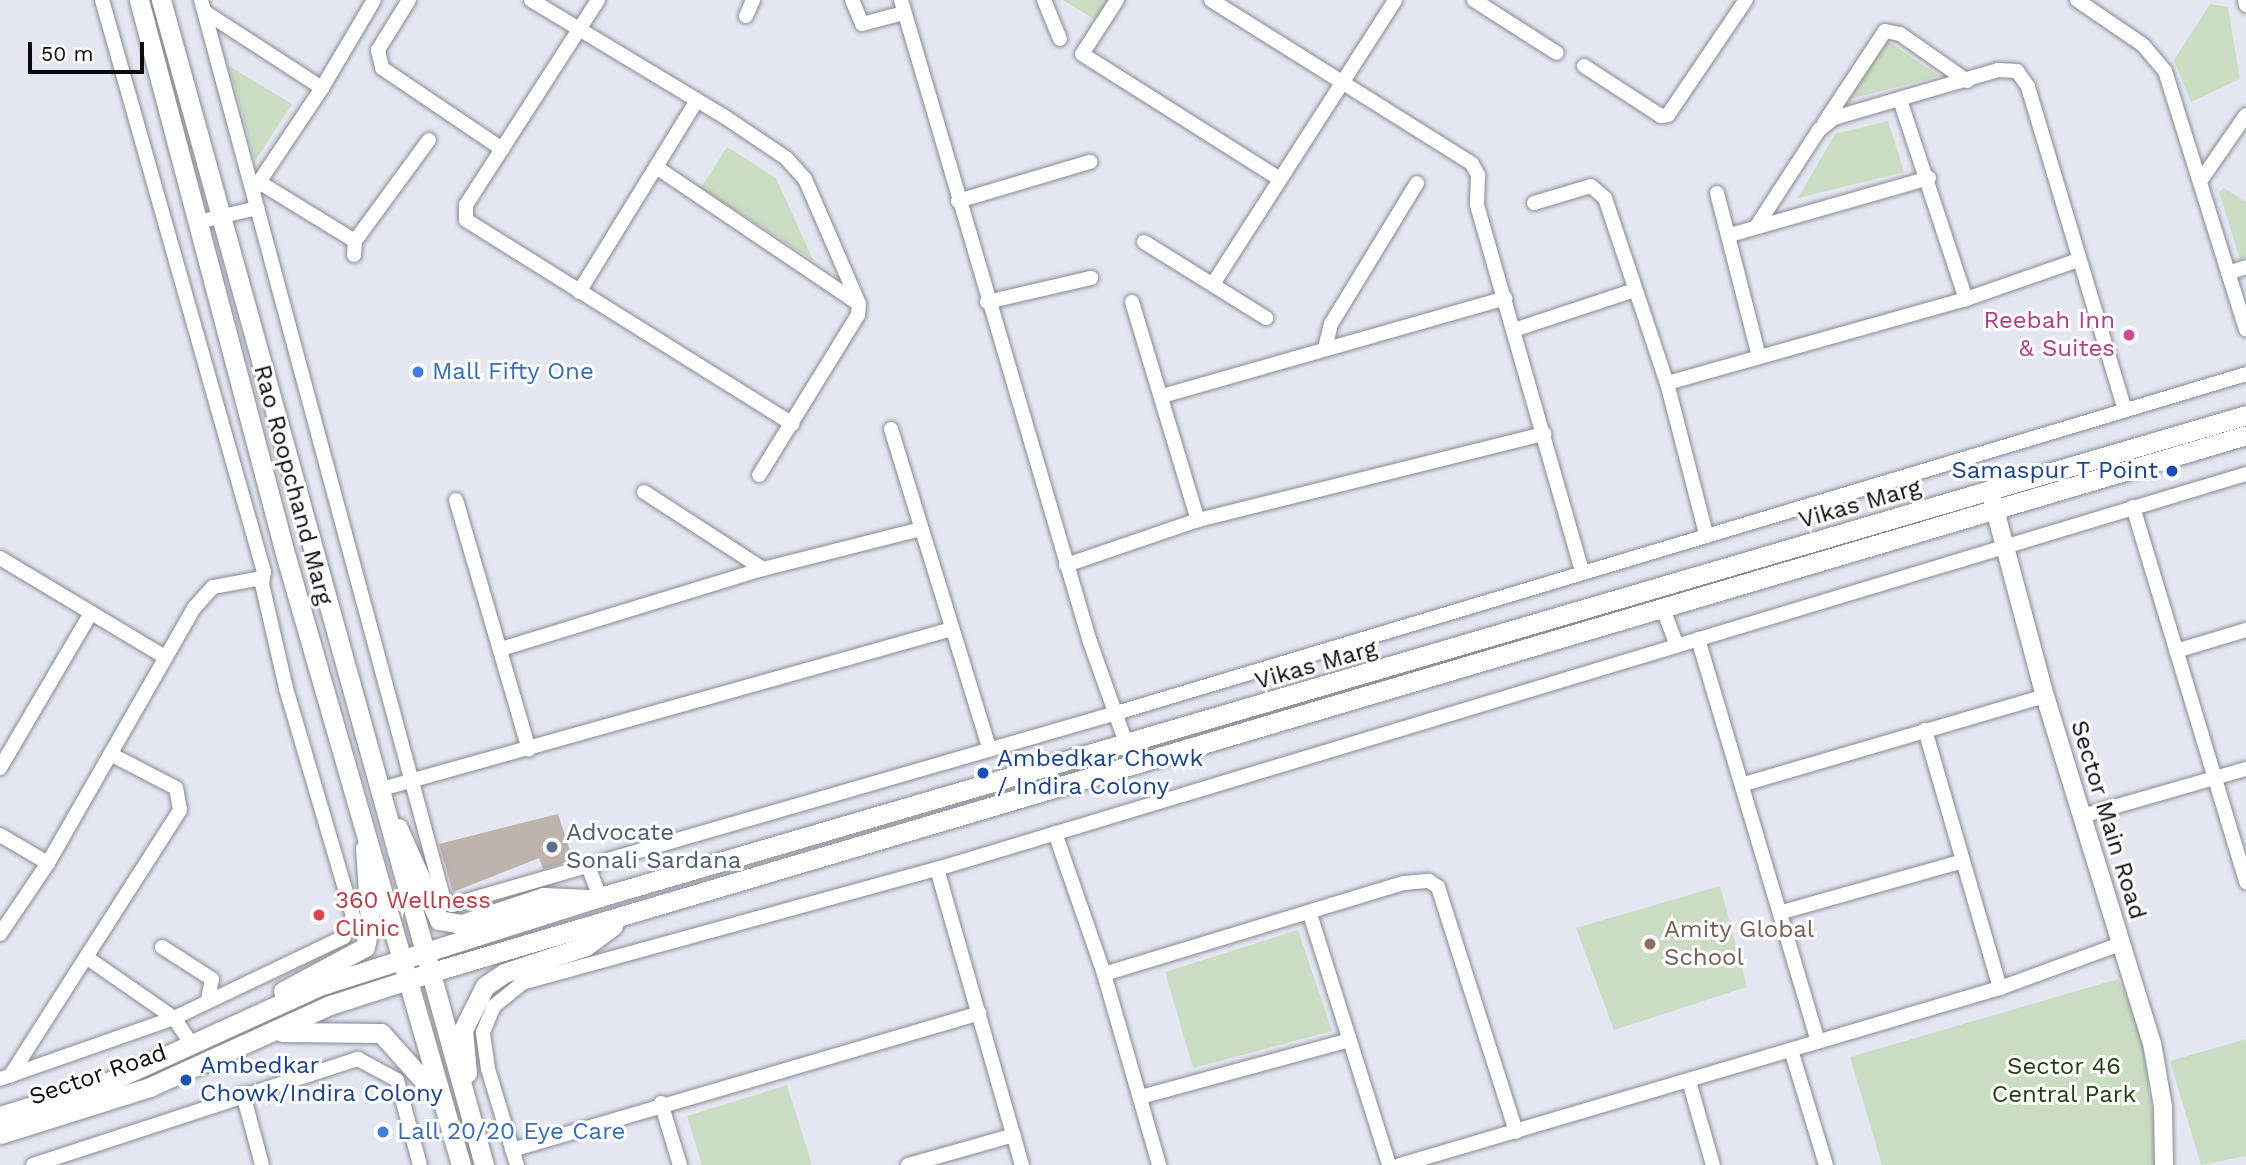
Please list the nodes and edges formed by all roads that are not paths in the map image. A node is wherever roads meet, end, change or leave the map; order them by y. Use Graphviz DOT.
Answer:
graph roads {
  1 [pos="102,0"];
  2 [pos="139,0"];
  3 [pos="161,0"];
  4 [pos="374,0"];
  5 [pos="409,0"];
  6 [pos="531,0"];
  7 [pos="598,0"];
  8 [pos="753,0"];
  9 [pos="852,0"];
  10 [pos="1044,0"];
  11 [pos="1116,0"];
  12 [pos="1211,0"];
  13 [pos="1395,0"];
  14 [pos="1474,0"];
  15 [pos="1745,0"];
  16 [pos="2077,0"];
  17 [pos="2245,0"];
  18 [pos="2246,5"];
  19 [pos="203,6"];
  20 [pos="903,7"];
  21 [pos="746,16"];
  22 [pos="579,29"];
  23 [pos="1060,39"];
  24 [pos="1557,52"];
  25 [pos="1584,66"];
  26 [pos="1967,81"];
  27 [pos="1341,84"];
  28 [pos="322,88"];
  29 [pos="697,100"];
  30 [pos="1900,100"];
  31 [pos="2246,115"];
  32 [pos="1824,123"];
  33 [pos="429,140"];
  34 [pos="502,149"];
  35 [pos="1090,162"];
  36 [pos="656,167"];
  37 [pos="1929,178"];
  38 [pos="1280,179"];
  39 [pos="2201,180"];
  40 [pos="1417,183"];
  41 [pos="256,187"];
  42 [pos="1717,193"];
  43 [pos="958,201"];
  44 [pos="1534,203"];
  45 [pos="257,208"];
  46 [pos="220,217"];
  47 [pos="198,222"];
  48 [pos="1756,227"];
  49 [pos="1730,235"];
  50 [pos="1144,242"];
  51 [pos="2078,260"];
  52 [pos="2246,267"];
  53 [pos="2228,273"];
  54 [pos="1091,278"];
  55 [pos="1213,284"];
  56 [pos="1635,289"];
  57 [pos="579,292"];
  58 [pos="1505,298"];
  59 [pos="1966,299"];
  60 [pos="987,302"];
  61 [pos="1132,302"];
  62 [pos="859,304"];
  63 [pos="1266,318"];
  64 [pos="1514,330"];
  65 [pos="2246,330"];
  66 [pos="1325,348"];
  67 [pos="1759,357"];
  68 [pos="2246,374"];
  69 [pos="1667,383"];
  70 [pos="1163,396"];
  71 [pos="2124,410"];
  72 [pos="2246,415"];
  73 [pos="792,424"];
  74 [pos="891,429"];
  75 [pos="1544,434"];
  76 [pos="2246,435"];
  77 [pos="2246,474"];
  78 [pos="759,475"];
  79 [pos="644,492"];
  80 [pos="456,500"];
  81 [pos="1993,500"];
  82 [pos="2133,507"];
  83 [pos="1198,520"];
  84 [pos="921,528"];
  85 [pos="1706,534"];
  86 [pos="2007,546"];
  87 [pos="286,557"];
  88 [pos="0,558"];
  89 [pos="1066,565"];
  90 [pos="763,569"];
  91 [pos="1582,571"];
  92 [pos="263,575"];
  93 [pos="1663,608"];
  94 [pos="91,614"];
  95 [pos="952,629"];
  96 [pos="2246,629"];
  97 [pos="1698,639"];
  98 [pos="1677,645"];
  99 [pos="501,649"];
  100 [pos="2176,651"];
  101 [pos="163,656"];
  102 [pos="2045,696"];
  103 [pos="1113,714"];
  104 [pos="1925,730"];
  105 [pos="989,747"];
  106 [pos="529,750"];
  107 [pos="110,754"];
  108 [pos="1130,754"];
  109 [pos="0,768"];
  110 [pos="2246,769"];
  111 [pos="2212,778"];
  112 [pos="412,783"];
  113 [pos="1744,784"];
  114 [pos="378,790"];
  115 [pos="383,811"];
  116 [pos="2082,816"];
  117 [pos="366,826"];
  118 [pos="1055,833"];
  119 [pos="0,835"];
  120 [pos="1963,861"];
  121 [pos="48,863"];
  122 [pos="588,866"];
  123 [pos="937,869"];
  124 [pos="2246,882"];
  125 [pos="596,898"];
  126 [pos="1782,912"];
  127 [pos="1310,914"];
  128 [pos="622,919"];
  129 [pos="0,934"];
  130 [pos="2120,944"];
  131 [pos="162,947"];
  132 [pos="86,957"];
  133 [pos="401,962"];
  134 [pos="426,964"];
  135 [pos="1104,974"];
  136 [pos="406,981"];
  137 [pos="2000,988"];
  138 [pos="208,1000"];
  139 [pos="268,1007"];
  140 [pos="979,1013"];
  141 [pos="174,1018"];
  142 [pos="269,1032"];
  143 [pos="1349,1040"];
  144 [pos="1818,1042"];
  145 [pos="193,1046"];
  146 [pos="1791,1050"];
  147 [pos="3,1074"];
  148 [pos="1689,1081"];
  149 [pos="243,1094"];
  150 [pos="1141,1097"];
  151 [pos="661,1103"];
  152 [pos="443,1105"];
  153 [pos="469,1114"];
  154 [pos="0,1116"];
  155 [pos="1516,1132"];
  156 [pos="0,1134"];
  157 [pos="1014,1135"];
  158 [pos="514,1158"];
  159 [pos="33,1165"];
  160 [pos="262,1165"];
  161 [pos="420,1165"];
  162 [pos="461,1165"];
  163 [pos="484,1165"];
  164 [pos="680,1165"];
  165 [pos="908,1165"];
  166 [pos="1023,1165"];
  167 [pos="1159,1165"];
  168 [pos="1389,1165"];
  169 [pos="1400,1165"];
  170 [pos="1713,1165"];
  171 [pos="1826,1165"];
  172 [pos="2164,1165"];
  1 -- 92 [label="street"];
  2 -- 47 [label="main road, Rao Roopchand Marg"];
  3 -- 46 [label="main road, Rao Roopchand Marg"];
  4 -- 28 [label="street"];
  5 -- 34 [label="street"];
  6 -- 22 [label="street"];
  7 -- 22 [label="street"];
  8 -- 21 [label="street"];
  9 -- 20 [label="street"];
  10 -- 23 [label="street"];
  11 -- 38 [label="street"];
  12 -- 27 [label="street"];
  13 -- 27 [label="street"];
  14 -- 24 [label="street"];
  15 -- 25 [label="street"];
  16 -- 39 [label="street"];
  17 -- 18 [label="street"];
  19 -- 28 [label="street"];
  19 -- 41 [label="street"];
  20 -- 43 [label="street"];
  22 -- 29 [label="street"];
  22 -- 34 [label="street"];
  26 -- 30 [label="street"];
  26 -- 32 [label="street"];
  26 -- 51 [label="street"];
  27 -- 38 [label="street"];
  27 -- 58 [label="street"];
  28 -- 41 [label="street"];
  29 -- 36 [label="street"];
  29 -- 62 [label="street"];
  30 -- 32 [label="street"];
  30 -- 37 [label="street"];
  31 -- 39 [label="street"];
  32 -- 48 [label="street"];
  33 -- 41 [label="street"];
  34 -- 57 [label="street"];
  35 -- 43 [label="street"];
  36 -- 57 [label="street"];
  36 -- 62 [label="street"];
  37 -- 48 [label="street"];
  37 -- 59 [label="street"];
  38 -- 55 [label="street"];
  39 -- 53 [label="street"];
  40 -- 66 [label="street"];
  41 -- 45 [label="street"];
  42 -- 49 [label="street"];
  43 -- 60 [label="street"];
  44 -- 56 [label="street"];
  45 -- 46 [label="street"];
  45 -- 112 [label="street"];
  46 -- 47 [label="street"];
  46 -- 114 [label="main road, Rao Roopchand Marg"];
  47 -- 87 [label="main road, Rao Roopchand Marg"];
  48 -- 49 [label="street"];
  49 -- 67 [label="street"];
  50 -- 55 [label="street"];
  51 -- 59 [label="street"];
  51 -- 71 [label="street"];
  52 -- 53 [label="street"];
  53 -- 65 [label="street"];
  54 -- 60 [label="street"];
  55 -- 63 [label="street"];
  56 -- 64 [label="street"];
  56 -- 69 [label="street"];
  57 -- 73 [label="street"];
  58 -- 64 [label="street"];
  58 -- 66 [label="street"];
  59 -- 67 [label="street"];
  60 -- 89 [label="street"];
  61 -- 70 [label="street"];
  62 -- 73 [label="street"];
  64 -- 75 [label="street"];
  66 -- 70 [label="street"];
  67 -- 69 [label="street"];
  68 -- 71 [label="street"];
  69 -- 85 [label="street"];
  70 -- 83 [label="street"];
  71 -- 85 [label="street"];
  72 -- 81 [label="main road, Vikas Marg"];
  73 -- 78 [label="street"];
  74 -- 84 [label="street"];
  75 -- 83 [label="street"];
  75 -- 91 [label="street"];
  76 -- 81 [label="main road, Vikas Marg"];
  77 -- 82 [label="street"];
  79 -- 90 [label="street"];
  80 -- 99 [label="street"];
  81 -- 86 [label="street, Sector Main Road"];
  81 -- 93 [label="main road, Vikas Marg"];
  81 -- 108 [label="main road, Vikas Marg"];
  82 -- 86 [label="street"];
  82 -- 100 [label="street"];
  83 -- 89 [label="street"];
  84 -- 90 [label="street"];
  84 -- 95 [label="street"];
  85 -- 91 [label="street"];
  86 -- 97 [label="street"];
  86 -- 102 [label="street, Sector Main Road"];
  87 -- 92 [label="street"];
  87 -- 117 [label="main road, Rao Roopchand Marg"];
  88 -- 94 [label="street"];
  89 -- 103 [label="street"];
  90 -- 99 [label="street"];
  91 -- 103 [label="street"];
  92 -- 101 [label="street"];
  92 -- 138 [label="street"];
  93 -- 98 [label="street"];
  93 -- 108 [label="main road, Vikas Marg"];
  94 -- 101 [label="street"];
  94 -- 109 [label="street"];
  95 -- 105 [label="street"];
  95 -- 106 [label="street"];
  96 -- 100 [label="street"];
  97 -- 98 [label="street"];
  97 -- 113 [label="street"];
  98 -- 118 [label="street"];
  99 -- 106 [label="street"];
  100 -- 111 [label="street"];
  101 -- 107 [label="street"];
  102 -- 104 [label="street"];
  102 -- 116 [label="street, Sector Main Road"];
  103 -- 105 [label="street"];
  103 -- 108 [label="street"];
  104 -- 113 [label="street"];
  104 -- 120 [label="street"];
  105 -- 122 [label="street"];
  106 -- 112 [label="street"];
  107 -- 121 [label="street"];
  107 -- 132 [label="street"];
  108 -- 125 [label="main road, Vikas Marg"];
  108 -- 128 [label="main road, Vikas Marg"];
  110 -- 111 [label="street"];
  111 -- 116 [label="street"];
  111 -- 124 [label="street"];
  112 -- 114 [label="street"];
  112 -- 122 [label="street"];
  113 -- 126 [label="street"];
  114 -- 115 [label="main road, Rao Roopchand Marg"];
  115 -- 125 [label="main road"];
  115 -- 134 [label="main road, Rao Roopchand Marg"];
  116 -- 130 [label="street, Sector Main Road"];
  117 -- 133 [label="main road, Rao Roopchand Marg"];
  117 -- 139 [label="main road"];
  118 -- 123 [label="street"];
  118 -- 135 [label="street"];
  119 -- 121 [label="street"];
  120 -- 126 [label="street"];
  120 -- 137 [label="street"];
  121 -- 129 [label="street"];
  122 -- 125 [label="street"];
  123 -- 140 [label="street"];
  123 -- 158 [label="street"];
  125 -- 134 [label="main road, Vikas Marg"];
  126 -- 144 [label="street"];
  127 -- 135 [label="street"];
  127 -- 143 [label="street"];
  127 -- 155 [label="street"];
  128 -- 134 [label="main road, Vikas Marg"];
  128 -- 153 [label="main road"];
  130 -- 137 [label="street"];
  130 -- 172 [label="street, Sector Main Road"];
  131 -- 138 [label="street"];
  132 -- 141 [label="street"];
  132 -- 147 [label="street"];
  133 -- 134 [label="main road, Vikas Marg"];
  133 -- 136 [label="main road, Rao Roopchand Marg"];
  133 -- 139 [label="main road, Sector Road"];
  134 -- 136 [label="main road, Vikas Marg"];
  134 -- 153 [label="main road, Rao Roopchand Marg"];
  135 -- 150 [label="street"];
  136 -- 142 [label="main road, Sector Road"];
  136 -- 152 [label="main road, Rao Roopchand Marg"];
  137 -- 144 [label="street"];
  138 -- 141 [label="street"];
  139 -- 145 [label="main road, Sector Road"];
  140 -- 151 [label="street"];
  140 -- 157 [label="street"];
  141 -- 145 [label="street"];
  141 -- 147 [label="street"];
  142 -- 152 [label="main road"];
  142 -- 156 [label="main road, Sector Road"];
  143 -- 150 [label="street"];
  143 -- 168 [label="street"];
  144 -- 146 [label="street"];
  145 -- 154 [label="main road, Sector Road"];
  146 -- 148 [label="street"];
  146 -- 171 [label="street"];
  148 -- 155 [label="street"];
  148 -- 170 [label="street"];
  149 -- 159 [label="street"];
  149 -- 160 [label="street"];
  149 -- 161 [label="street"];
  150 -- 167 [label="street"];
  151 -- 158 [label="street"];
  151 -- 164 [label="street"];
  152 -- 162 [label="main road, Rao Roopchand Marg"];
  153 -- 163 [label="main road"];
  155 -- 169 [label="street"];
  157 -- 165 [label="street"];
  157 -- 166 [label="street"];
}
